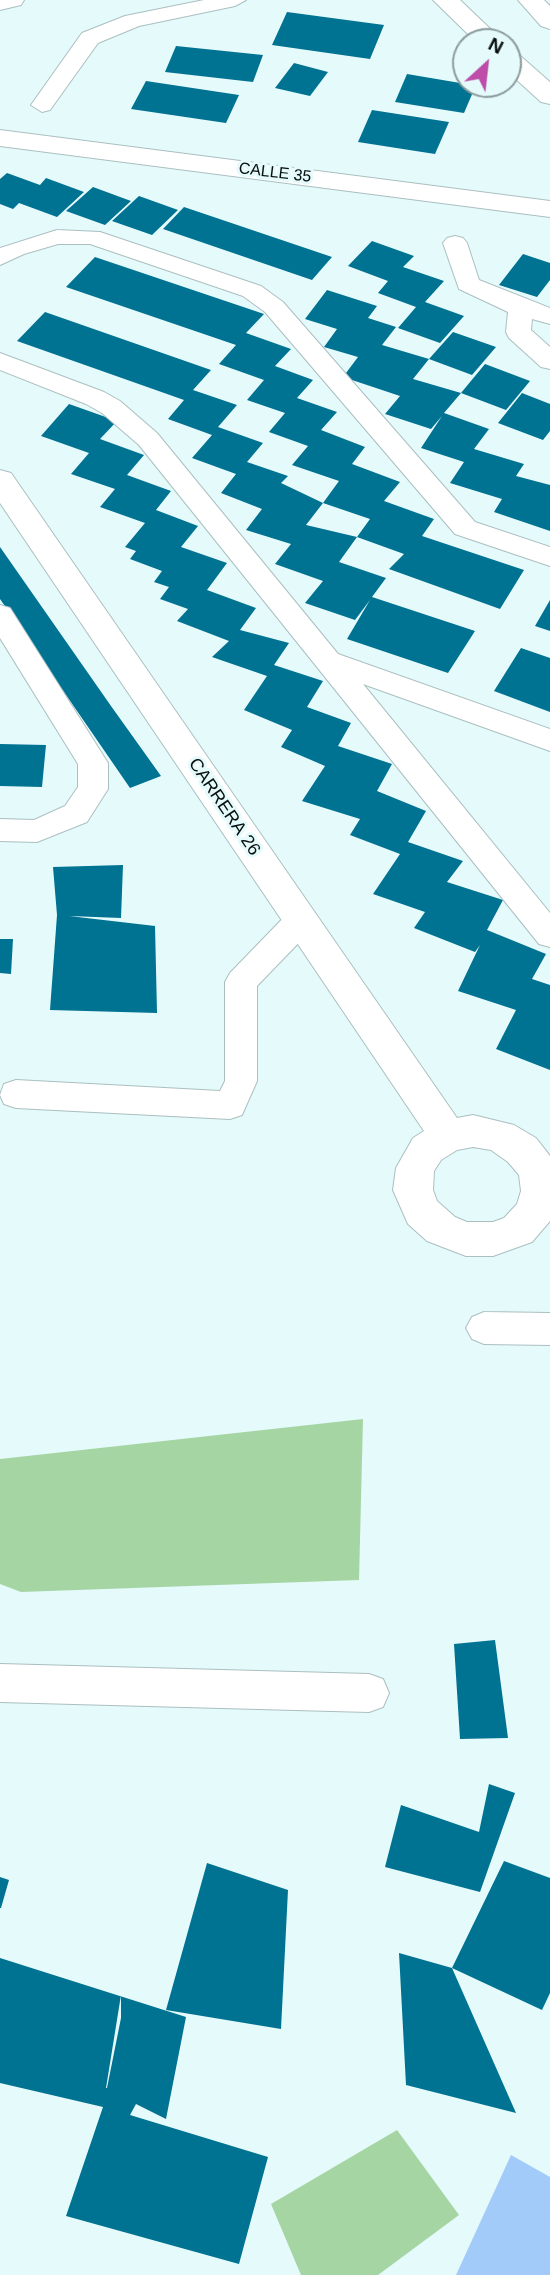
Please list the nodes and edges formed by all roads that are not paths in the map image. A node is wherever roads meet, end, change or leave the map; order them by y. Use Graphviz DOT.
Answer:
graph roads {
  1 [pos="12,0"];
  2 [pos="235,0"];
  3 [pos="445,0"];
  4 [pos="530,0"];
  5 [pos="0,3"];
  6 [pos="550,21"];
  7 [pos="476,28"];
  8 [pos="522,71"];
  9 [pos="550,96"];
  10 [pos="43,105"];
  11 [pos="0,138"];
  12 [pos="550,209"];
  13 [pos="455,243"];
  14 [pos="0,258"];
  15 [pos="521,308"];
  16 [pos="550,316"];
  17 [pos="0,361"];
  18 [pos="550,361"];
  19 [pos="3,487"];
  20 [pos="550,557"];
  21 [pos="0,615"];
  22 [pos="327,660"];
  23 [pos="550,740"];
  24 [pos="0,830"];
  25 [pos="302,920"];
  26 [pos="550,935"];
  27 [pos="16,1094"];
  28 [pos="448,1136"];
  29 [pos="484,1328"];
  30 [pos="550,1329"];
  31 [pos="0,1683"];
  32 [pos="369,1693"];
  1 -- 5 [label="main road"];
  2 -- 10 [label="lane"];
  3 -- 7 [label="main road"];
  4 -- 6 [label="main road"];
  8 -- 9 [label="main road"];
  11 -- 12 [label="main road, CALLE 35"];
  13 -- 15 [label="lane"];
  14 -- 20 [label="lane"];
  15 -- 16 [label="lane"];
  15 -- 18 [label="lane"];
  17 -- 22 [label="lane"];
  19 -- 25 [label="main road, CARRERA 26"];
  21 -- 24 [label="lane"];
  22 -- 23 [label="lane"];
  22 -- 26 [label="lane"];
  25 -- 27 [label="lane"];
  25 -- 28 [label="main road, CARRERA 26"];
  29 -- 30 [label="lane"];
  31 -- 32 [label="lane"];
}
